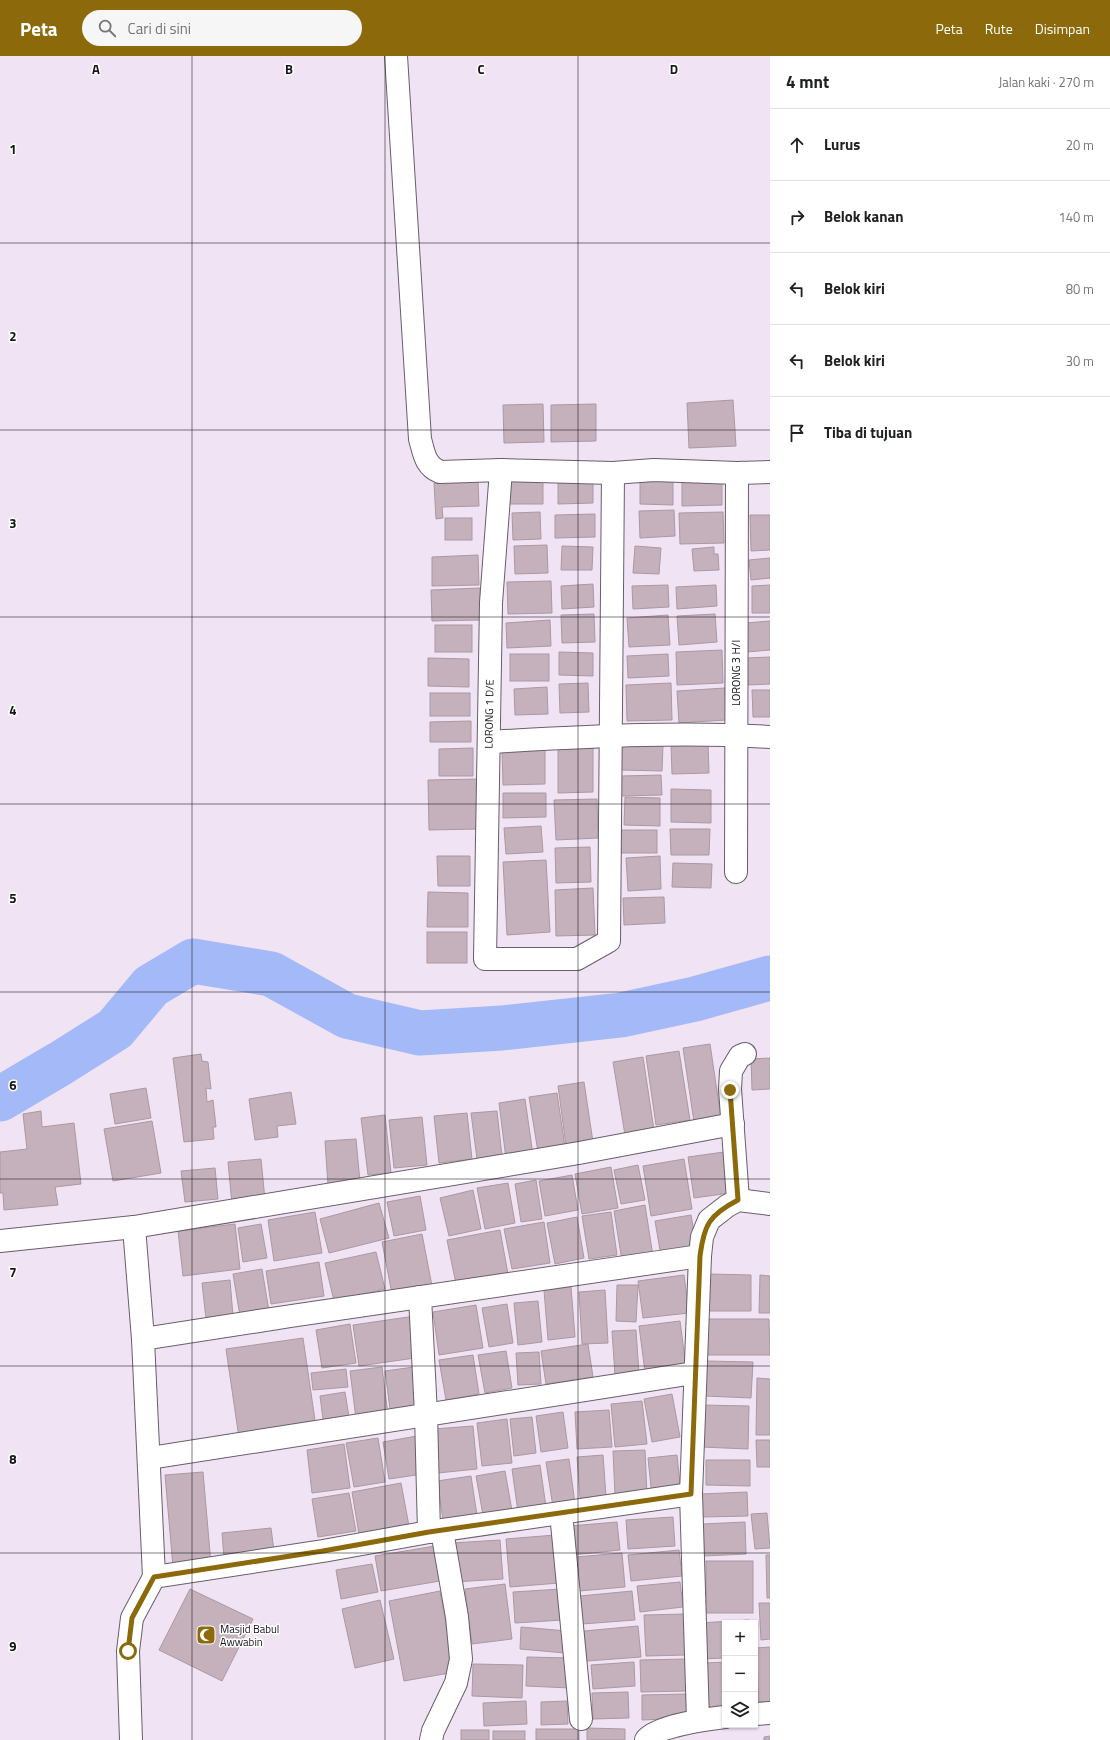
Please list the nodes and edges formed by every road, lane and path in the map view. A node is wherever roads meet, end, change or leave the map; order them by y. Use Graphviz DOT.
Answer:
graph roads {
  1 [pos="396,56"];
  2 [pos="501,470"];
  3 [pos="770,472"];
  4 [pos="613,473"];
  5 [pos="737,473"];
  6 [pos="611,735"];
  7 [pos="736,735"];
  8 [pos="770,737"];
  9 [pos="489,742"];
  10 [pos="736,872"];
  11 [pos="745,1054"];
  12 [pos="733,1124"];
  13 [pos="738,1200"];
  14 [pos="770,1204"];
  15 [pos="134,1227"];
  16 [pos="0,1241"];
  17 [pos="700,1256"];
  18 [pos="420,1297"];
  19 [pos="143,1340"];
  20 [pos="694,1373"];
  21 [pos="426,1414"];
  22 [pos="150,1458"];
  23 [pos="691,1494"];
  24 [pos="561,1513"];
  25 [pos="435,1532"];
  26 [pos="154,1577"];
  27 [pos="770,1712"];
  28 [pos="758,1714"];
  29 [pos="722,1717"];
  30 [pos="582,1719"];
  31 [pos="698,1720"];
  32 [pos="132,1740"];
  33 [pos="431,1740"];
  34 [pos="646,1740"];
  1 -- 2 [label="street"];
  2 -- 4 [label="street"];
  2 -- 9 [label="street, LORONG 1 D/E"];
  3 -- 5 [label="street"];
  4 -- 5 [label="street"];
  4 -- 6 [label="street"];
  5 -- 7 [label="street, LORONG 3 H/I"];
  6 -- 7 [label="street"];
  6 -- 9 [label="street"];
  6 -- 9 [label="street, LORONG 1 D/E"];
  7 -- 8 [label="street"];
  7 -- 10 [label="street, LORONG 3 H/I"];
  11 -- 12 [label="street"];
  12 -- 13 [label="street"];
  12 -- 15 [label="street"];
  13 -- 14 [label="street"];
  13 -- 17 [label="street"];
  15 -- 16 [label="street"];
  15 -- 19 [label="street"];
  17 -- 18 [label="street"];
  17 -- 20 [label="street"];
  18 -- 19 [label="street"];
  18 -- 21 [label="street"];
  19 -- 22 [label="street"];
  20 -- 21 [label="street"];
  20 -- 23 [label="street"];
  21 -- 22 [label="street"];
  21 -- 25 [label="street"];
  22 -- 26 [label="street"];
  23 -- 24 [label="street"];
  23 -- 31 [label="street"];
  24 -- 25 [label="street"];
  24 -- 30 [label="street"];
  25 -- 26 [label="street"];
  25 -- 33 [label="street"];
  26 -- 32 [label="street"];
  27 -- 28 [label="street"];
  29 -- 31 [label="street"];
  31 -- 34 [label="street"];
}
